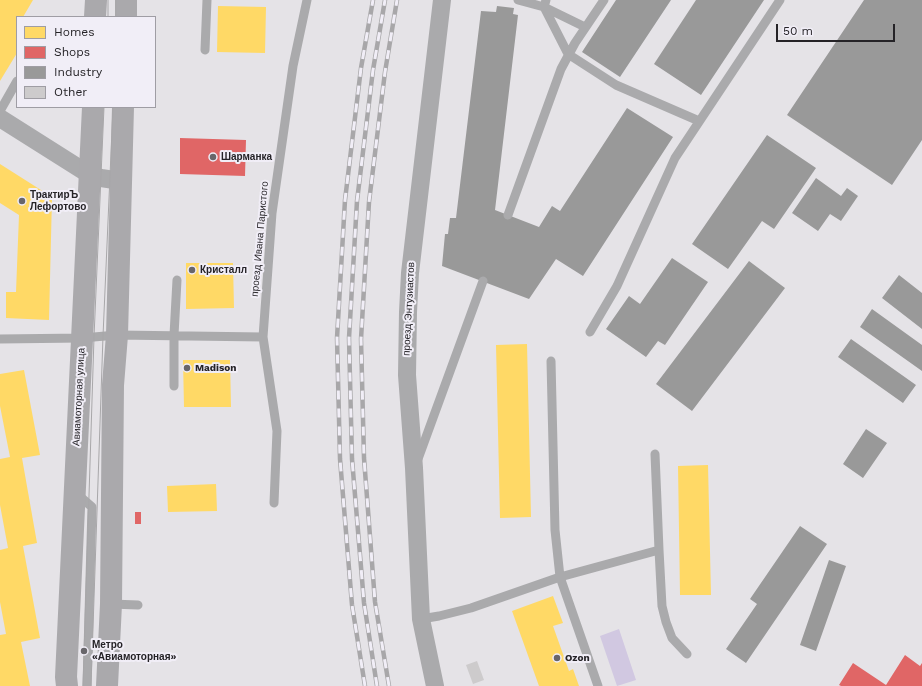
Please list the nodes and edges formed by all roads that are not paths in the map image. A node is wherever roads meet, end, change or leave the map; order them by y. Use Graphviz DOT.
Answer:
graph roads {
  1 [pos="96,0"];
  2 [pos="126,0"];
  3 [pos="207,0"];
  4 [pos="307,0"];
  5 [pos="442,0"];
  6 [pos="518,0"];
  7 [pos="604,0"];
  8 [pos="780,0"];
  9 [pos="545,3"];
  10 [pos="96,16"];
  11 [pos="126,16"];
  12 [pos="585,28"];
  13 [pos="205,50"];
  14 [pos="568,54"];
  15 [pos="16,83"];
  16 [pos="93,108"];
  17 [pos="123,108"];
  18 [pos="0,111"];
  19 [pos="0,118"];
  20 [pos="699,121"];
  21 [pos="90,175"];
  22 [pos="122,181"];
  23 [pos="508,214"];
  24 [pos="177,280"];
  25 [pos="483,281"];
  26 [pos="590,332"];
  27 [pos="116,335"];
  28 [pos="174,335"];
  29 [pos="263,337"];
  30 [pos="82,338"];
  31 [pos="0,339"];
  32 [pos="551,361"];
  33 [pos="174,386"];
  34 [pos="655,454"];
  35 [pos="414,468"];
  36 [pos="75,491"];
  37 [pos="101,500"];
  38 [pos="274,503"];
  39 [pos="658,550"];
  40 [pos="560,578"];
  41 [pos="111,604"];
  42 [pos="138,605"];
  43 [pos="421,619"];
  44 [pos="687,654"];
  45 [pos="66,686"];
  46 [pos="87,686"];
  47 [pos="107,686"];
  48 [pos="435,686"];
  49 [pos="598,686"];
  1 -- 10 [label="main road"];
  2 -- 11 [label="main road"];
  3 -- 13 [label="lane"];
  4 -- 29 [label="lane, проезд Ивана Паристого"];
  5 -- 35 [label="street, проезд Энтузиастов"];
  6 -- 9 [label="lane"];
  7 -- 12 [label="lane"];
  8 -- 20 [label="lane"];
  9 -- 12 [label="lane"];
  9 -- 14 [label="lane"];
  12 -- 14 [label="lane"];
  14 -- 20 [label="lane"];
  14 -- 23 [label="lane"];
  15 -- 18 [label="lane"];
  16 -- 21 [label="main road, Авиамоторная улица"];
  17 -- 22 [label="main road"];
  19 -- 21 [label="street"];
  20 -- 26 [label="lane"];
  21 -- 22 [label="street"];
  21 -- 30 [label="main road, Авиамоторная улица"];
  22 -- 27 [label="main road"];
  24 -- 28 [label="lane"];
  25 -- 35 [label="lane"];
  27 -- 28 [label="lane"];
  27 -- 30 [label="lane"];
  27 -- 37 [label="main road"];
  28 -- 29 [label="lane"];
  28 -- 33 [label="lane"];
  29 -- 38 [label="lane, проезд Ивана Паристого"];
  30 -- 31 [label="lane"];
  30 -- 36 [label="main road, Авиамоторная улица"];
  32 -- 40 [label="lane"];
  34 -- 39 [label="lane"];
  35 -- 43 [label="street, проезд Энтузиастов"];
  36 -- 37 [label="lane"];
  36 -- 45 [label="main road, Авиамоторная улица"];
  37 -- 41 [label="main road"];
  37 -- 46 [label="lane"];
  39 -- 40 [label="lane"];
  39 -- 44 [label="lane"];
  40 -- 43 [label="lane"];
  40 -- 49 [label="lane"];
  41 -- 42 [label="lane"];
  41 -- 47 [label="main road"];
  43 -- 48 [label="street"];
}
